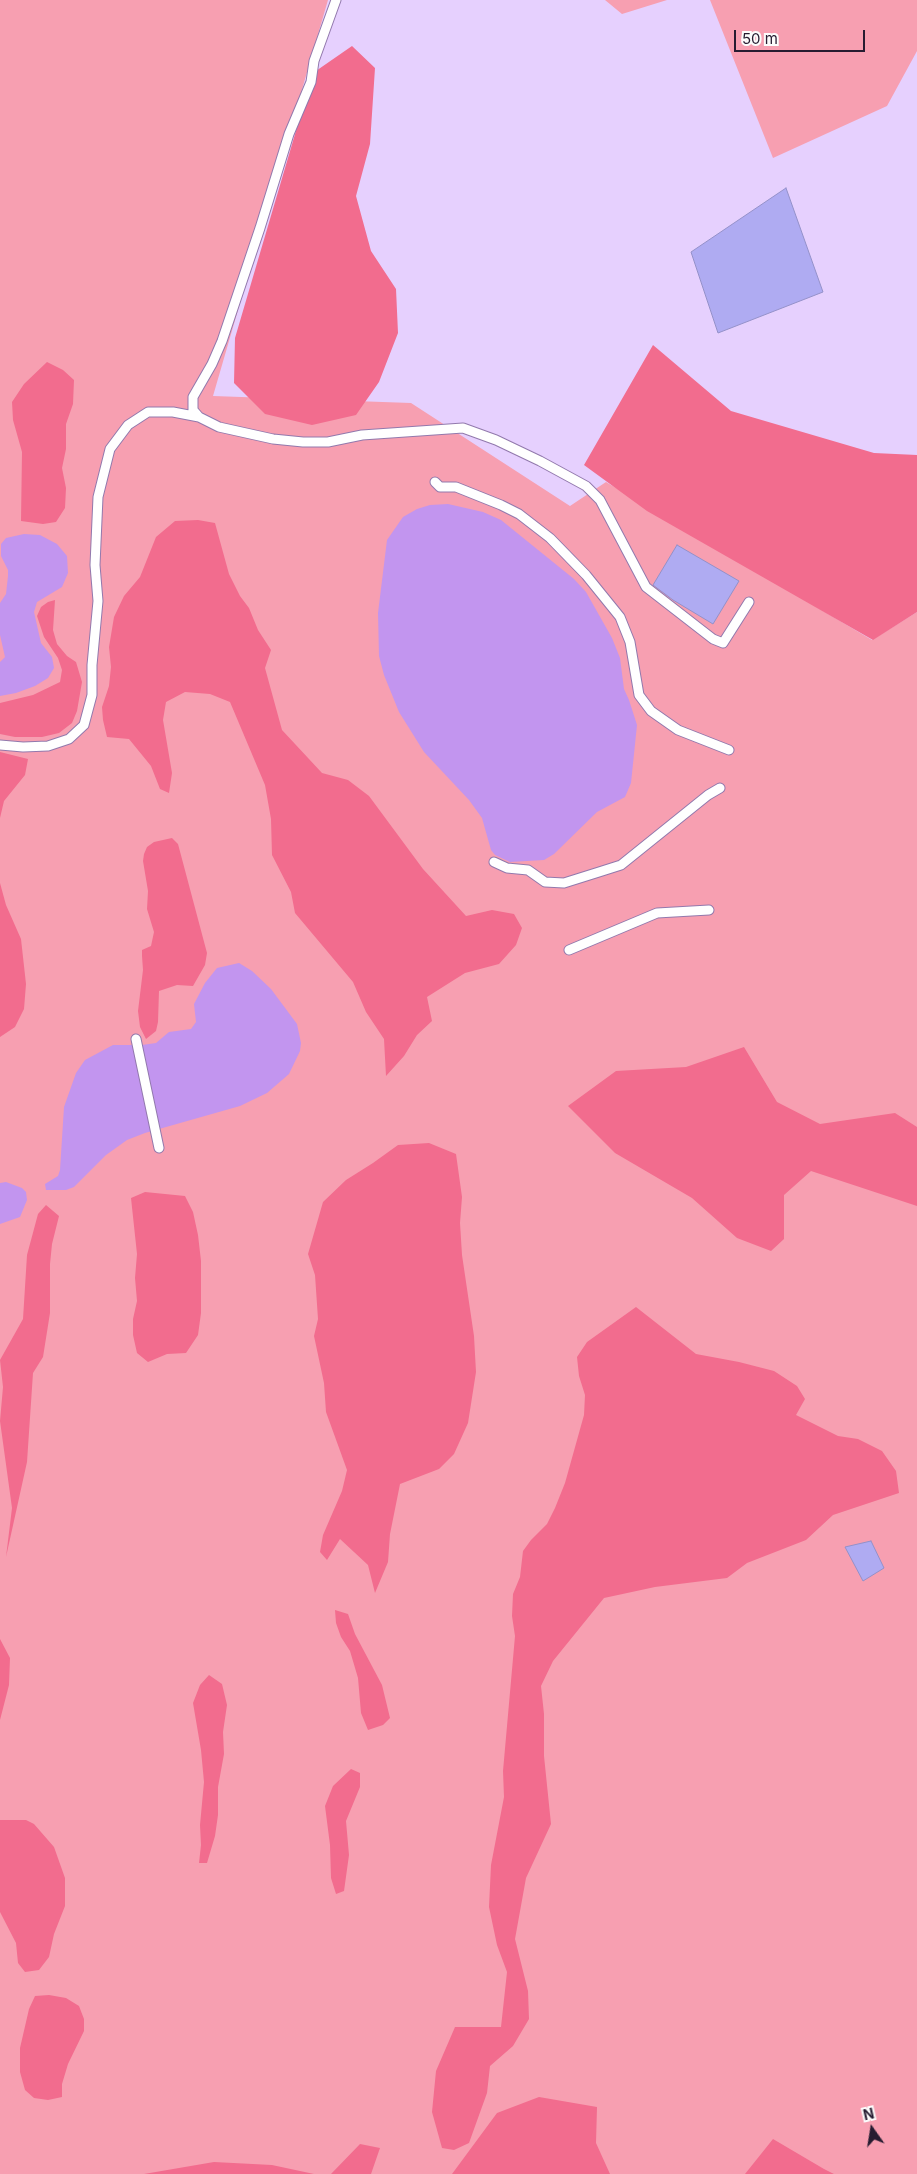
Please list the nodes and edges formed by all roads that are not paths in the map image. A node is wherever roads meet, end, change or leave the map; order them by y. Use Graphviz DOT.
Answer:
graph roads {
  1 [pos="336,0"];
  2 [pos="199,417"];
  3 [pos="435,482"];
  4 [pos="749,602"];
  5 [pos="0,745"];
  6 [pos="729,750"];
  7 [pos="720,788"];
  8 [pos="494,862"];
  9 [pos="709,910"];
  10 [pos="569,950"];
  11 [pos="136,1038"];
  12 [pos="159,1148"];
  1 -- 2 [label="lane"];
  2 -- 4 [label="lane"];
  2 -- 5 [label="lane"];
  3 -- 6 [label="lane"];
  7 -- 8 [label="lane"];
  9 -- 10 [label="lane"];
  11 -- 12 [label="lane"];
}
